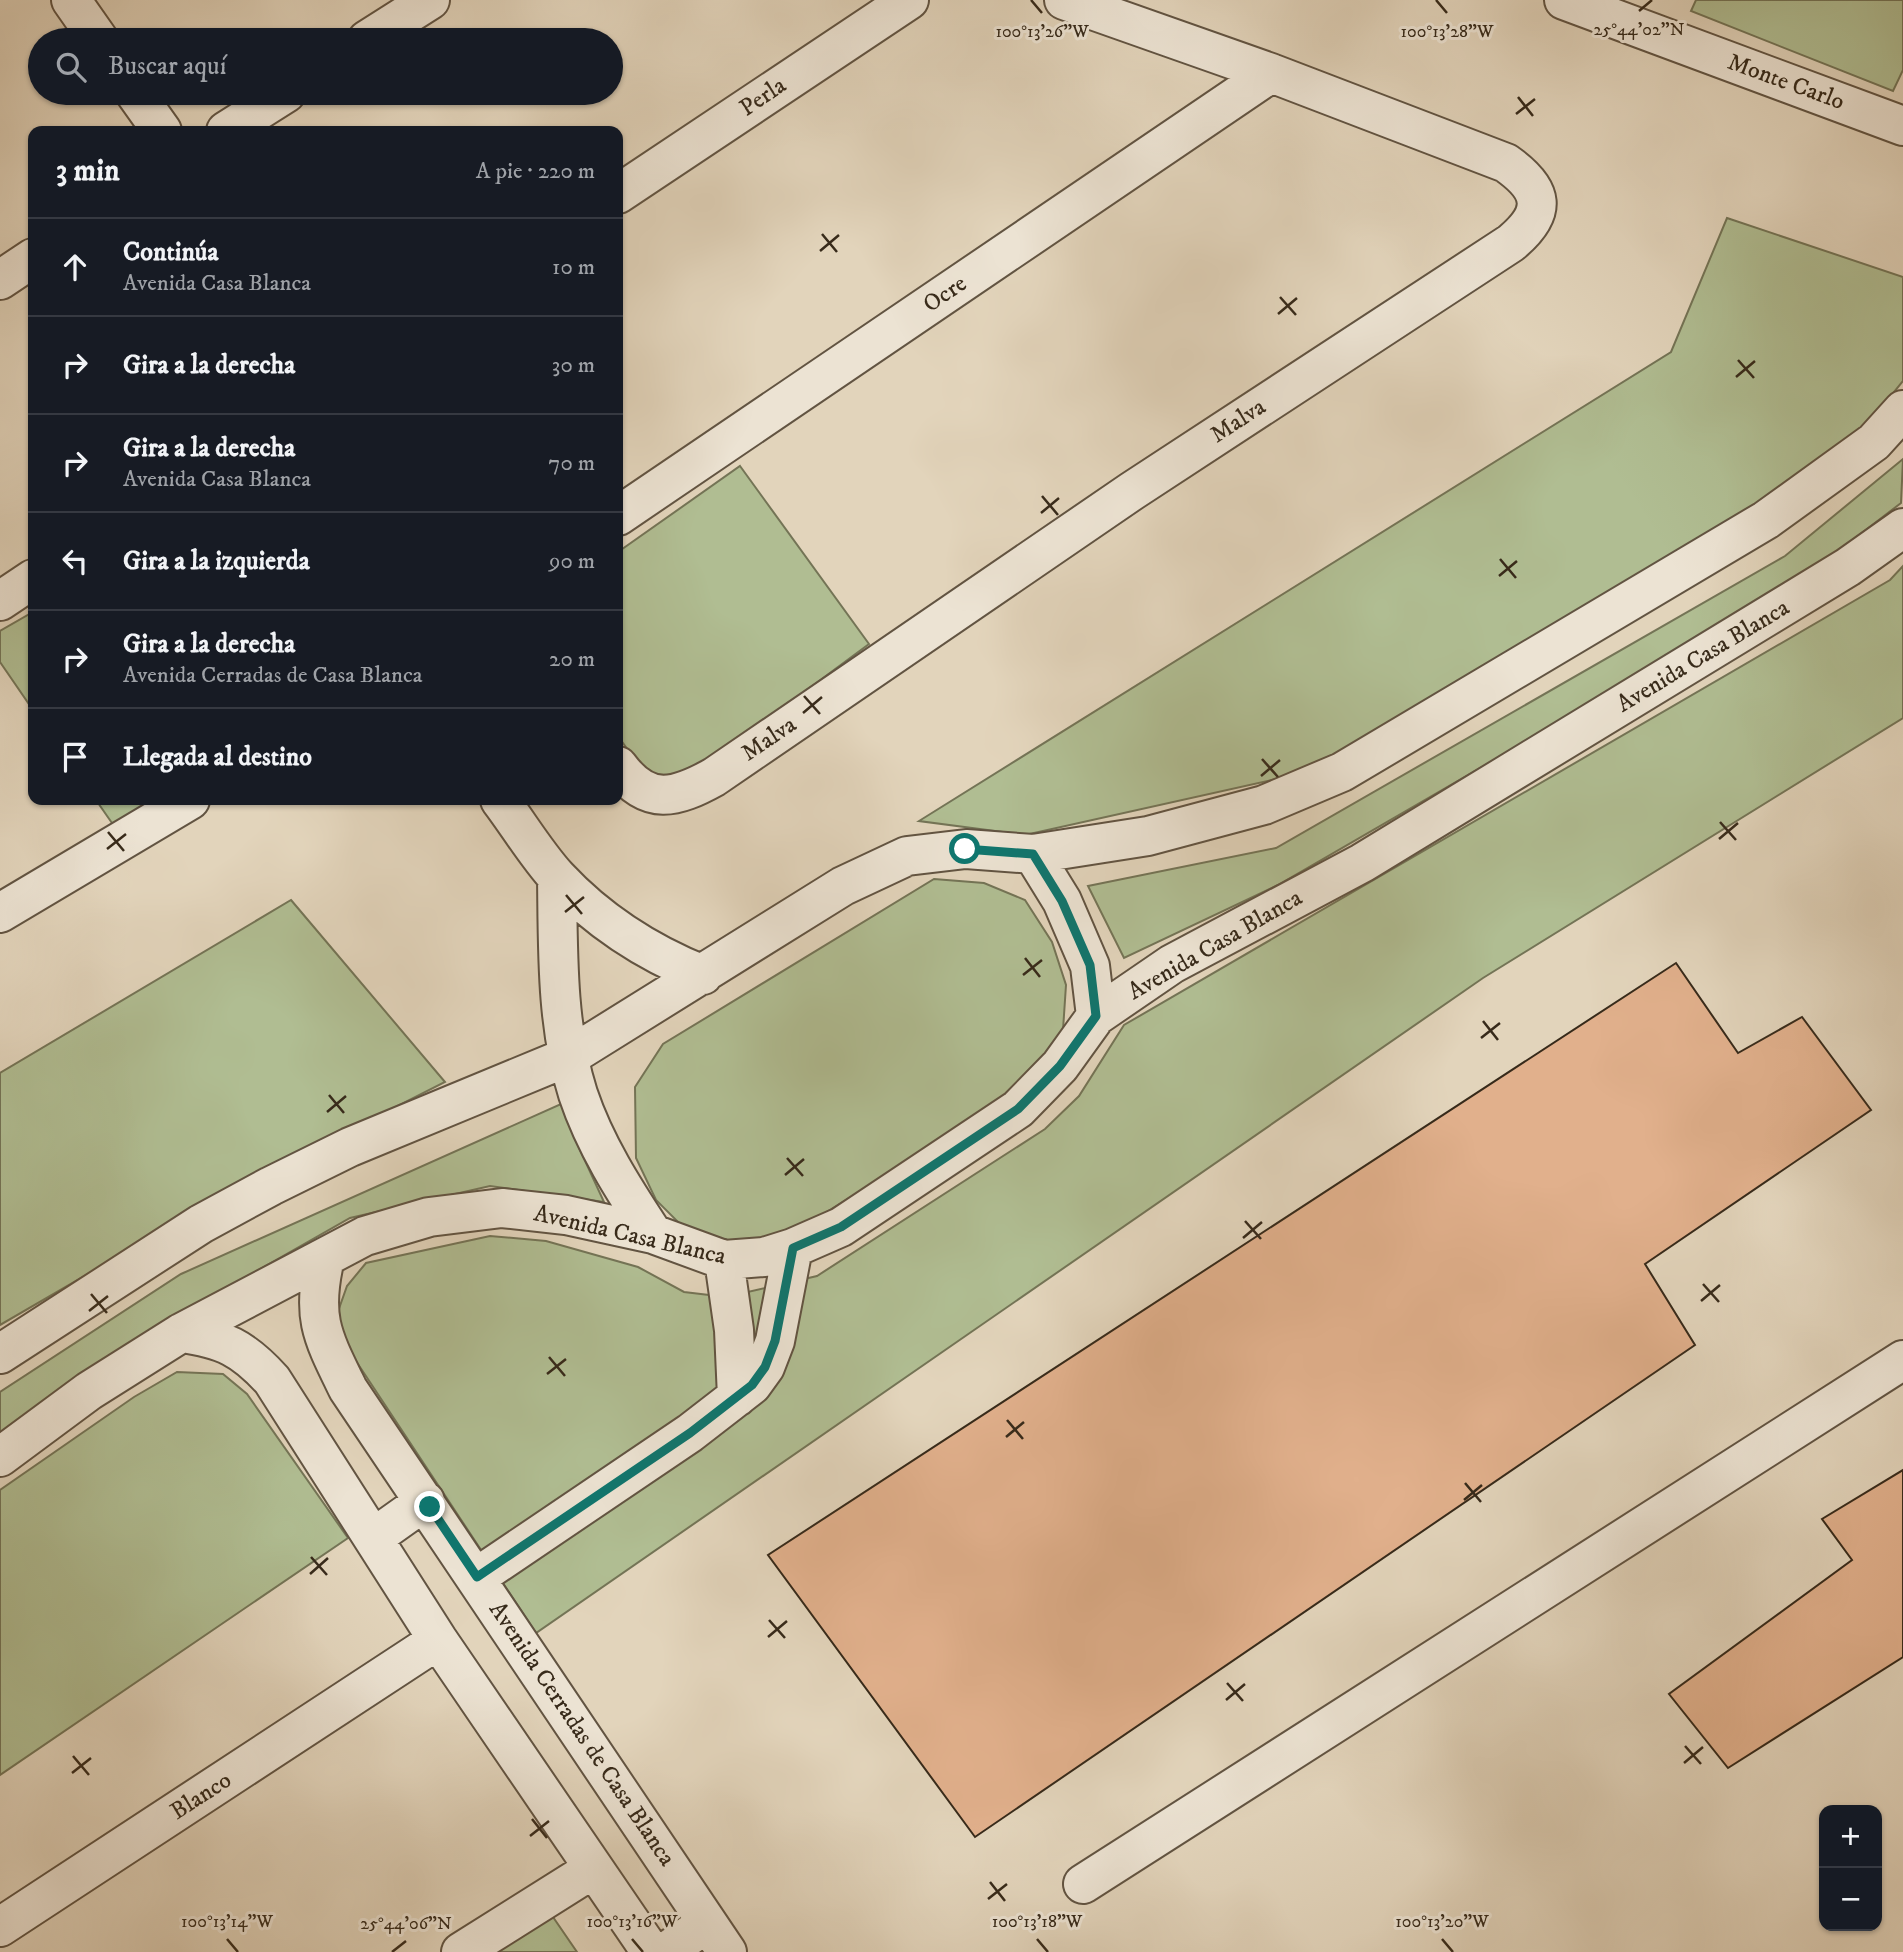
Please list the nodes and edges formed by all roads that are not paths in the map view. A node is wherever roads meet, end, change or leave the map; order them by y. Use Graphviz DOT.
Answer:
graph roads {
  1 [pos="71,0"];
  2 [pos="909,0"];
  3 [pos="1064,0"];
  4 [pos="1564,0"];
  5 [pos="406,6"];
  6 [pos="1649,15"];
  7 [pos="91,28"];
  8 [pos="381,28"];
  9 [pos="1271,73"];
  10 [pos="144,105"];
  11 [pos="267,105"];
  12 [pos="1898,112"];
  13 [pos="158,126"];
  14 [pos="234,126"];
  15 [pos="623,191"];
  16 [pos="28,261"];
  17 [pos="0,280"];
  18 [pos="1903,410"];
  19 [pos="623,513"];
  20 [pos="1903,528"];
  21 [pos="28,582"];
  22 [pos="0,601"];
  23 [pos="623,772"];
  24 [pos="182,805"];
  25 [pos="504,805"];
  26 [pos="1033,854"];
  27 [pos="557,877"];
  28 [pos="0,913"];
  29 [pos="703,975"];
  30 [pos="1096,1016"];
  31 [pos="570,1056"];
  32 [pos="653,1234"];
  33 [pos="793,1248"];
  34 [pos="325,1258"];
  35 [pos="724,1260"];
  36 [pos="181,1333"];
  37 [pos="0,1354"];
  38 [pos="1903,1360"];
  39 [pos="348,1389"];
  40 [pos="737,1397"];
  41 [pos="296,1422"];
  42 [pos="0,1457"];
  43 [pos="425,1501"];
  44 [pos="373,1538"];
  45 [pos="477,1577"];
  46 [pos="438,1640"];
  47 [pos="593,1869"];
  48 [pos="1083,1884"];
  49 [pos="0,1927"];
  50 [pos="717,1937"];
  51 [pos="461,1952"];
  52 [pos="651,1952"];
  53 [pos="666,1952"];
  1 -- 7 [label="street"];
  2 -- 15 [label="street, Perla"];
  3 -- 9 [label="street"];
  4 -- 6 [label="street, Monte Carlo"];
  5 -- 8 [label="street"];
  6 -- 12 [label="street, Monte Carlo"];
  9 -- 19 [label="street, Ocre"];
  9 -- 23 [label="street, Malva"];
  10 -- 13 [label="street"];
  11 -- 14 [label="street"];
  16 -- 17 [label="street"];
  18 -- 26 [label="street"];
  20 -- 30 [label="street, Avenida Casa Blanca"];
  21 -- 22 [label="street"];
  24 -- 28 [label="street"];
  25 -- 27 [label="street"];
  26 -- 29 [label="street"];
  26 -- 30 [label="street"];
  27 -- 29 [label="street"];
  27 -- 31 [label="street"];
  29 -- 31 [label="street"];
  30 -- 33 [label="street, Avenida Casa Blanca"];
  31 -- 32 [label="street"];
  31 -- 37 [label="street"];
  32 -- 34 [label="street, Avenida Casa Blanca"];
  32 -- 35 [label="street, Avenida Casa Blanca"];
  33 -- 35 [label="street, Avenida Casa Blanca"];
  33 -- 40 [label="street"];
  34 -- 36 [label="street, Avenida Casa Blanca"];
  34 -- 39 [label="street, Avenida Cerradas de Casa Blanca"];
  35 -- 40 [label="street"];
  36 -- 41 [label="street"];
  36 -- 42 [label="street, Avenida Casa Blanca"];
  38 -- 48 [label="street"];
  39 -- 41 [label="street"];
  39 -- 43 [label="street, Avenida Cerradas de Casa Blanca"];
  40 -- 45 [label="street"];
  41 -- 44 [label="street"];
  43 -- 44 [label="street"];
  43 -- 45 [label="street, Avenida Cerradas de Casa Blanca"];
  44 -- 46 [label="street"];
  45 -- 50 [label="street, Avenida Cerradas de Casa Blanca"];
  46 -- 47 [label="street"];
  46 -- 49 [label="street, Blanco"];
  47 -- 51 [label="street"];
  47 -- 52 [label="street"];
  50 -- 53 [label="street"];
}
